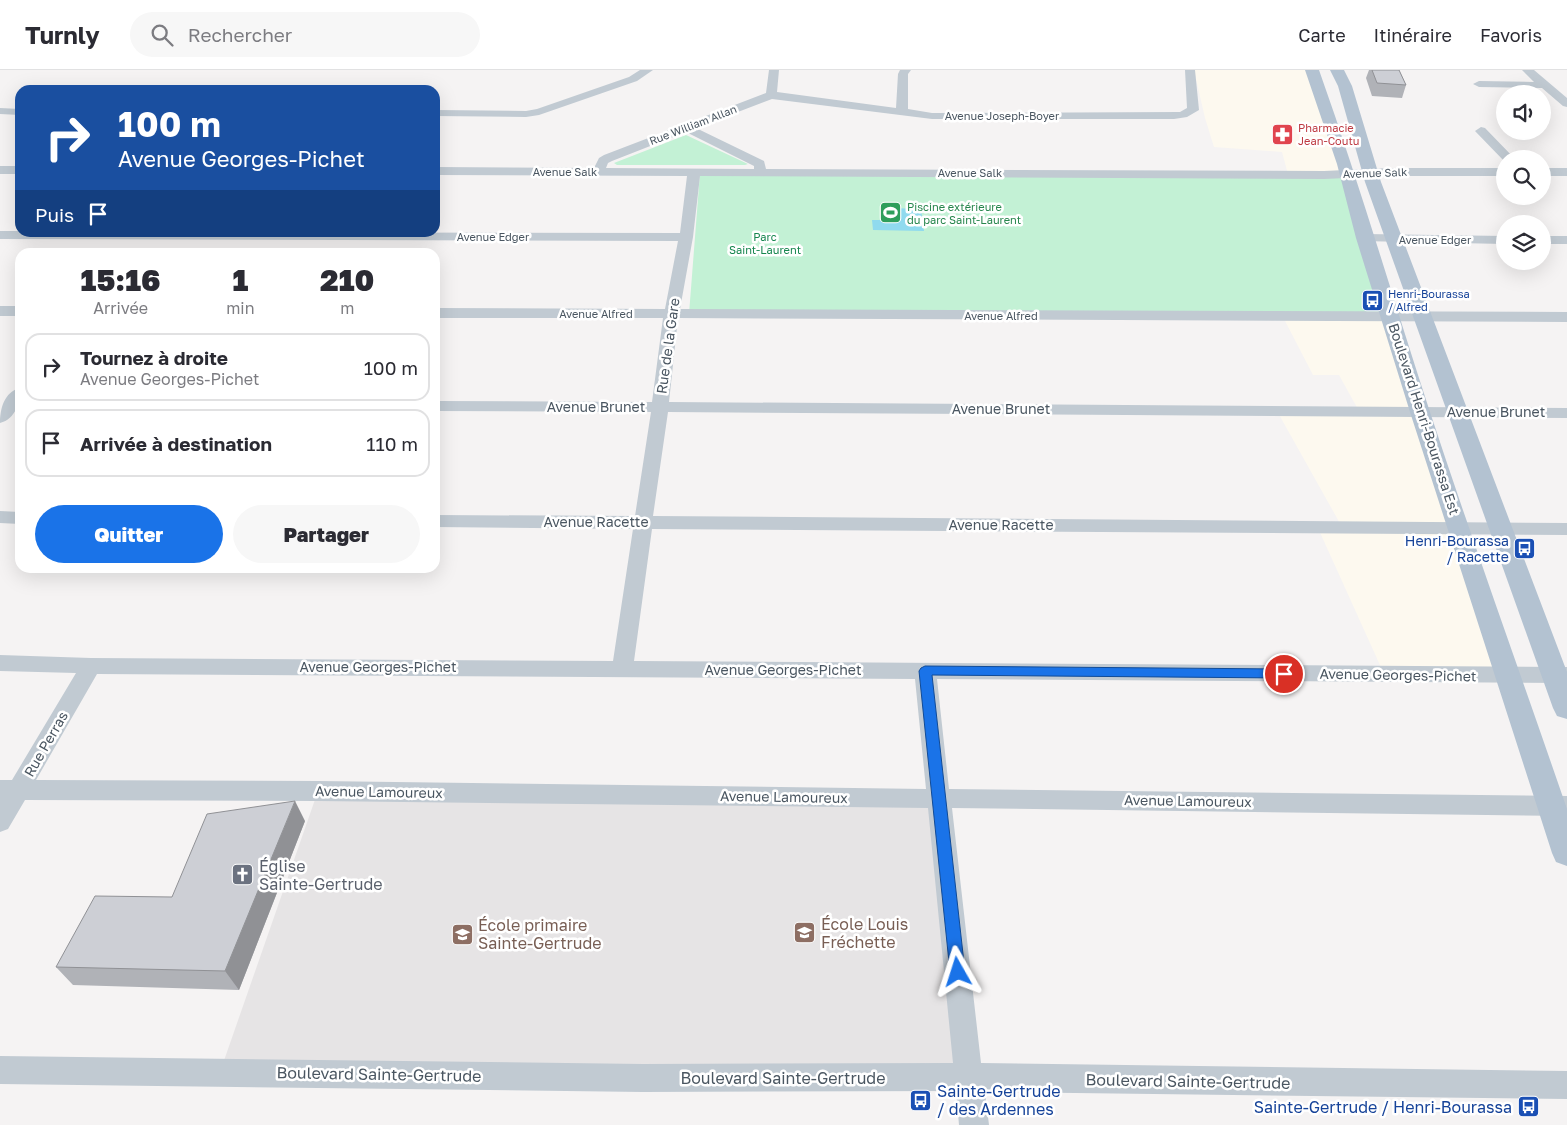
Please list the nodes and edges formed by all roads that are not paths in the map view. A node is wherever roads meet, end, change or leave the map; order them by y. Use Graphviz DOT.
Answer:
graph roads {
  1 [pos="648,70"];
  2 [pos="774,70"];
  3 [pos="906,70"];
  4 [pos="1190,70"];
  5 [pos="1312,70"];
  6 [pos="1337,70"];
  7 [pos="1527,70"];
  8 [pos="1479,84"];
  9 [pos="1545,85"];
  10 [pos="1551,90"];
  11 [pos="771,95"];
  12 [pos="1567,104"];
  13 [pos="0,112"];
  14 [pos="15,112"];
  15 [pos="902,112"];
  16 [pos="440,113"];
  17 [pos="687,128"];
  18 [pos="1481,131"];
  19 [pos="1500,150"];
  20 [pos="0,170"];
  21 [pos="15,170"];
  22 [pos="440,172"];
  23 [pos="598,172"];
  24 [pos="694,172"];
  25 [pos="760,172"];
  26 [pos="1496,172"];
  27 [pos="1551,172"];
  28 [pos="1567,172"];
  29 [pos="1347,173"];
  30 [pos="1370,173"];
  31 [pos="0,235"];
  32 [pos="15,235"];
  33 [pos="440,236"];
  34 [pos="150,237"];
  35 [pos="686,238"];
  36 [pos="1364,238"];
  37 [pos="1394,239"];
  38 [pos="1496,240"];
  39 [pos="1551,240"];
  40 [pos="1567,240"];
  41 [pos="142,247"];
  42 [pos="0,311"];
  43 [pos="15,311"];
  44 [pos="440,313"];
  45 [pos="671,314"];
  46 [pos="1422,317"];
  47 [pos="1567,317"];
  48 [pos="1390,318"];
  49 [pos="15,400"];
  50 [pos="440,406"];
  51 [pos="660,407"];
  52 [pos="7,412"];
  53 [pos="1420,412"];
  54 [pos="1458,412"];
  55 [pos="1567,412"];
  56 [pos="0,518"];
  57 [pos="15,518"];
  58 [pos="440,521"];
  59 [pos="644,522"];
  60 [pos="1460,528"];
  61 [pos="1500,528"];
  62 [pos="1567,529"];
  63 [pos="0,663"];
  64 [pos="91,666"];
  65 [pos="622,669"];
  66 [pos="925,671"];
  67 [pos="1509,675"];
  68 [pos="1560,675"];
  69 [pos="1567,708"];
  70 [pos="9,790"];
  71 [pos="939,799"];
  72 [pos="1559,806"];
  73 [pos="0,822"];
  74 [pos="1567,853"];
  75 [pos="0,1070"];
  76 [pos="969,1078"];
  77 [pos="1567,1085"];
  78 [pos="974,1125"];
  1 -- 16 [label="street"];
  2 -- 11 [label="street"];
  3 -- 15 [label="street"];
  4 -- 15 [label="street, Avenue Joseph-Boyer"];
  5 -- 29 [label="main road, Boulevard Henri-Bourassa Est"];
  6 -- 30 [label="main road"];
  7 -- 9 [label="street"];
  8 -- 9 [label="street"];
  10 -- 12 [label="street"];
  11 -- 15 [label="street, Avenue Joseph-Boyer"];
  11 -- 17 [label="street, Rue William Allan"];
  13 -- 14 [label="street"];
  17 -- 23 [label="street, Rue William Allan"];
  17 -- 25 [label="street"];
  18 -- 19 [label="street"];
  20 -- 21 [label="street"];
  22 -- 23 [label="street, Avenue Salk"];
  23 -- 24 [label="street, Avenue Salk"];
  24 -- 25 [label="street, Avenue Salk"];
  24 -- 35 [label="street, Rue de la Gare"];
  25 -- 29 [label="street, Avenue Salk"];
  26 -- 30 [label="street, Avenue Salk"];
  27 -- 28 [label="street"];
  29 -- 30 [label="street, Avenue Salk"];
  29 -- 36 [label="main road, Boulevard Henri-Bourassa Est"];
  30 -- 37 [label="main road"];
  31 -- 32 [label="street, Avenue Edger"];
  33 -- 35 [label="street, Avenue Edger"];
  34 -- 41 [label="street"];
  35 -- 45 [label="street, Rue de la Gare"];
  36 -- 37 [label="street, Avenue Edger"];
  36 -- 48 [label="main road, Boulevard Henri-Bourassa Est"];
  37 -- 38 [label="street, Avenue Edger"];
  37 -- 46 [label="main road"];
  39 -- 40 [label="street"];
  42 -- 43 [label="street"];
  44 -- 45 [label="street, Avenue Alfred"];
  45 -- 48 [label="street, Avenue Alfred"];
  45 -- 51 [label="street, Rue de la Gare"];
  46 -- 47 [label="street, Avenue Alfred"];
  46 -- 48 [label="street, Avenue Alfred"];
  46 -- 54 [label="main road"];
  48 -- 53 [label="main road, Boulevard Henri-Bourassa Est"];
  49 -- 52 [label="street"];
  50 -- 51 [label="street, Avenue Brunet"];
  51 -- 53 [label="street, Avenue Brunet"];
  51 -- 59 [label="street, Rue de la Gare"];
  53 -- 54 [label="street, Avenue Brunet"];
  53 -- 60 [label="main road, Boulevard Henri-Bourassa Est"];
  54 -- 55 [label="street, Avenue Brunet"];
  54 -- 61 [label="main road"];
  56 -- 57 [label="street"];
  58 -- 59 [label="street, Avenue Racette"];
  59 -- 60 [label="street, Avenue Racette"];
  59 -- 65 [label="street, Rue de la Gare"];
  60 -- 61 [label="street, Avenue Racette"];
  60 -- 67 [label="main road, Boulevard Henri-Bourassa Est"];
  61 -- 62 [label="street, Avenue Racette"];
  61 -- 68 [label="main road"];
  63 -- 64 [label="street, Avenue Georges-Pichet"];
  64 -- 65 [label="street, Avenue Georges-Pichet"];
  64 -- 70 [label="street, Rue Perras"];
  65 -- 66 [label="street, Avenue Georges-Pichet"];
  66 -- 67 [label="street, Avenue Georges-Pichet"];
  66 -- 71 [label="street"];
  67 -- 68 [label="street, Avenue Georges-Pichet"];
  67 -- 72 [label="main road, Boulevard Henri-Bourassa Est"];
  68 -- 69 [label="main road"];
  70 -- 71 [label="street, Avenue Lamoureux"];
  70 -- 73 [label="street, Rue Perras"];
  71 -- 72 [label="street, Avenue Lamoureux"];
  71 -- 76 [label="street"];
  72 -- 74 [label="main road, Boulevard Henri-Bourassa Est"];
  75 -- 76 [label="street, Boulevard Sainte-Gertrude"];
  76 -- 77 [label="street, Boulevard Sainte-Gertrude"];
  76 -- 78 [label="street"];
}
